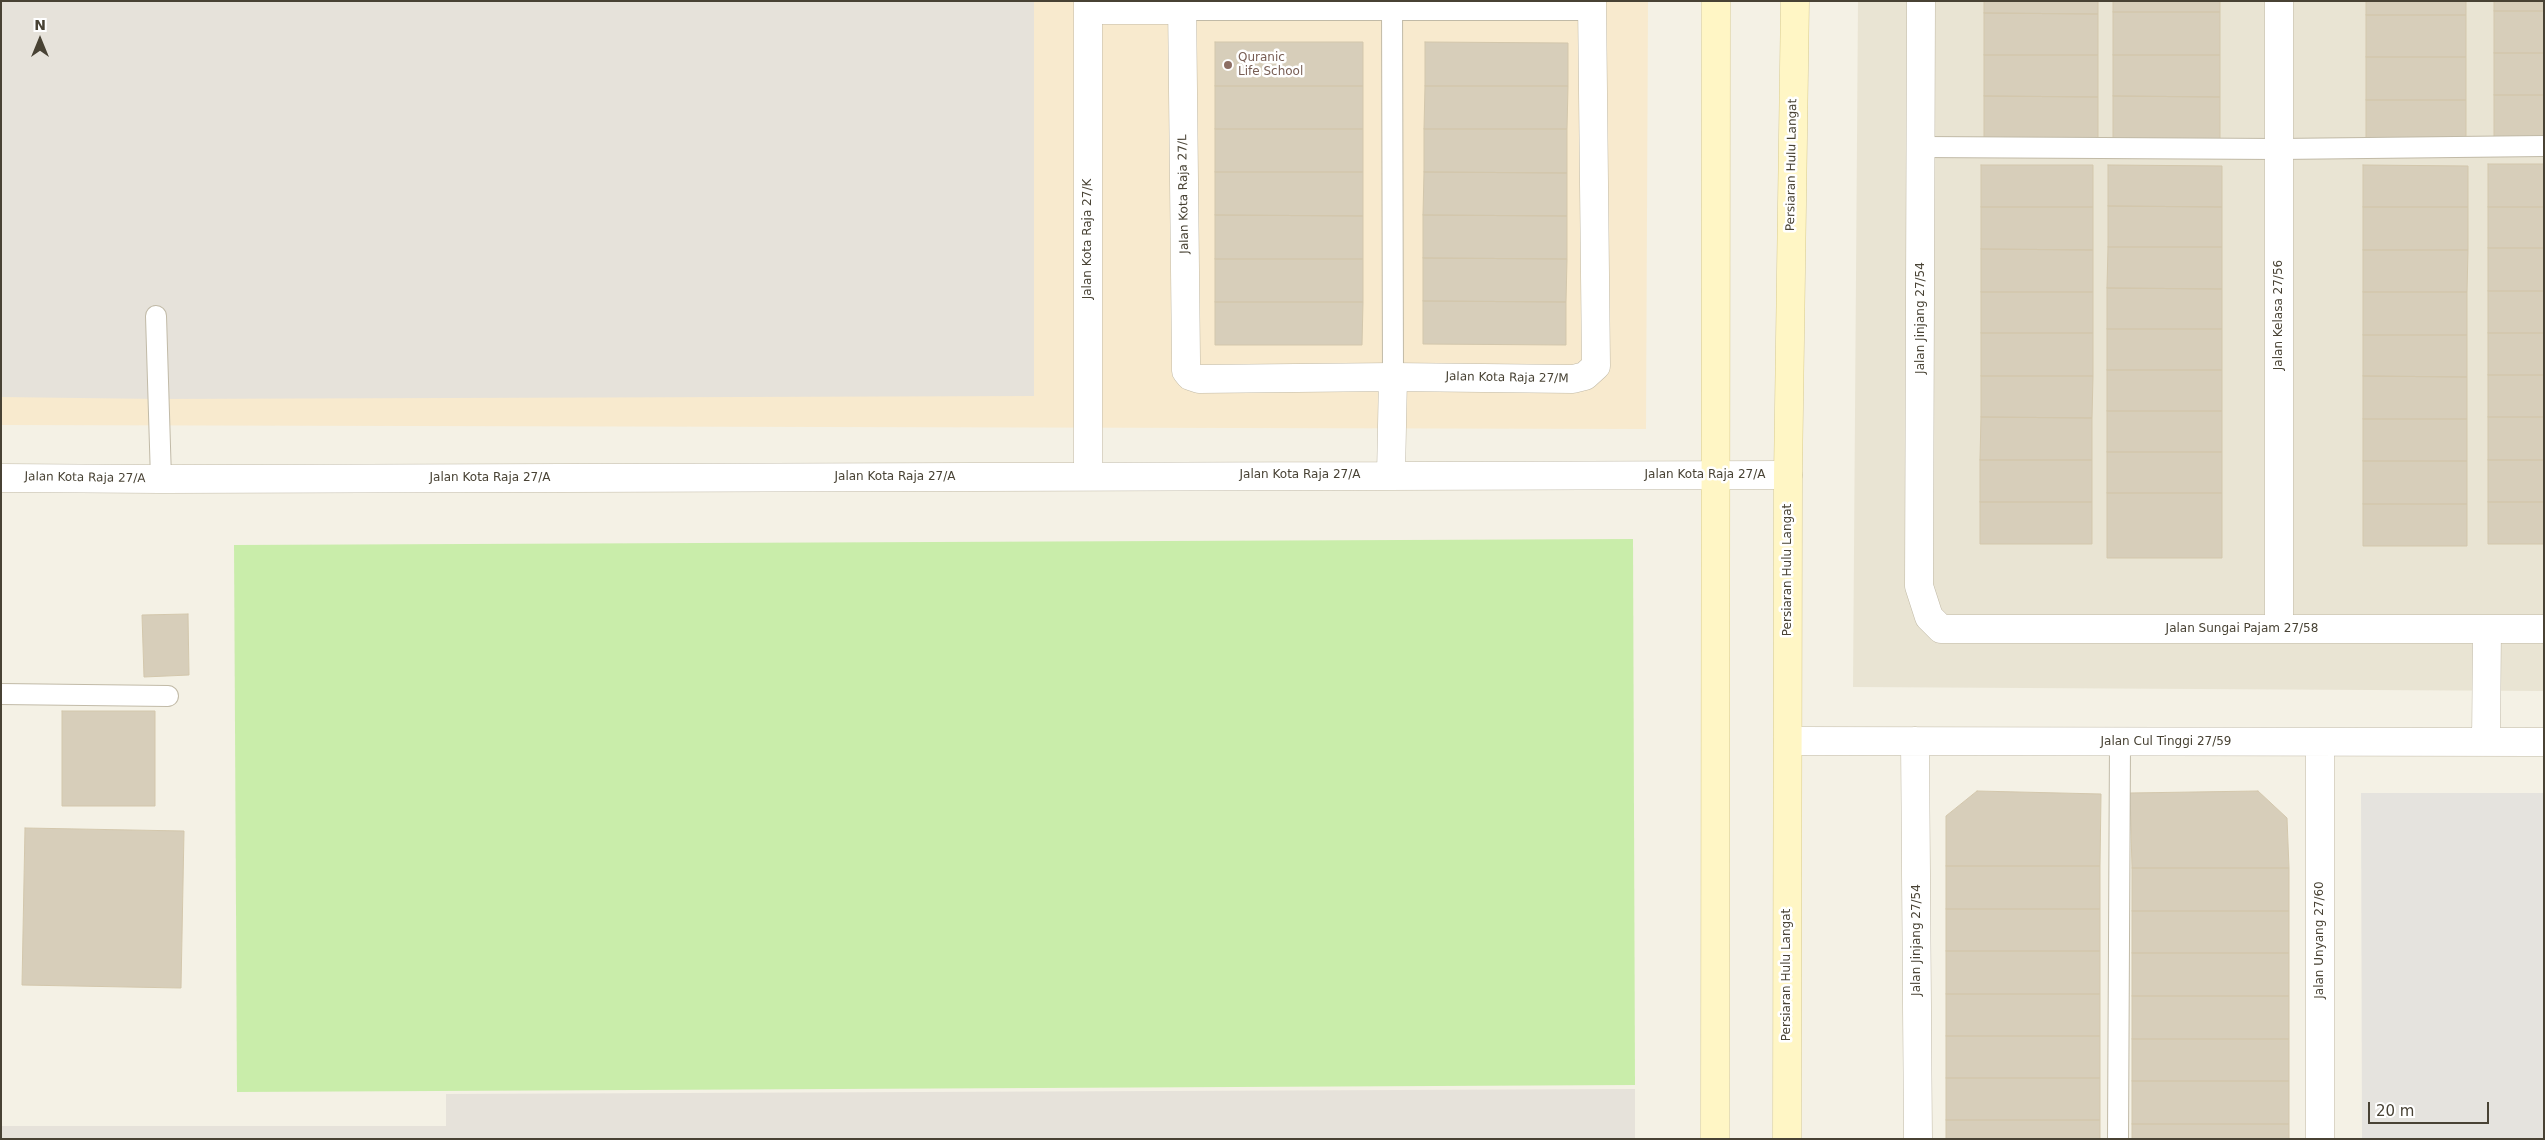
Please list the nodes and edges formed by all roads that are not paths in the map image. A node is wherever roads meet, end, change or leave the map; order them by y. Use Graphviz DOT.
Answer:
graph roads {
  1 [pos="1716,1"];
  2 [pos="1795,1"];
  3 [pos="1922,1"];
  4 [pos="2279,1"];
  5 [pos="1088,6"];
  6 [pos="1182,6"];
  7 [pos="1392,6"];
  8 [pos="1592,6"];
  9 [pos="2544,146"];
  10 [pos="1922,148"];
  11 [pos="2279,149"];
  12 [pos="156,316"];
  13 [pos="1394,377"];
  14 [pos="1199,379"];
  15 [pos="1391,475"];
  16 [pos="1716,475"];
  17 [pos="1788,475"];
  18 [pos="1088,476"];
  19 [pos="1,478"];
  20 [pos="160,479"];
  21 [pos="2544,629"];
  22 [pos="1941,630"];
  23 [pos="2279,630"];
  24 [pos="2487,630"];
  25 [pos="1,694"];
  26 [pos="168,696"];
  27 [pos="1788,741"];
  28 [pos="1915,741"];
  29 [pos="2120,742"];
  30 [pos="2320,742"];
  31 [pos="2486,742"];
  32 [pos="2544,742"];
  33 [pos="1715,1139"];
  34 [pos="1787,1139"];
  35 [pos="1918,1139"];
  36 [pos="2118,1139"];
  37 [pos="2320,1139"];
  1 -- 16 [label="main road"];
  2 -- 17 [label="main road, Persiaran Hulu Langat"];
  3 -- 10 [label="street, Jalan Jinjang 27/54"];
  4 -- 11 [label="street, Jalan Kelasa 27/56"];
  5 -- 6 [label="street"];
  5 -- 18 [label="street, Jalan Kota Raja 27/K"];
  6 -- 7 [label="lane"];
  6 -- 14 [label="street, Jalan Kota Raja 27/L"];
  7 -- 8 [label="lane"];
  7 -- 13 [label="lane"];
  8 -- 13 [label="street, Jalan Kota Raja 27/M"];
  9 -- 11 [label="lane"];
  10 -- 11 [label="lane"];
  10 -- 22 [label="street, Jalan Jinjang 27/54"];
  11 -- 23 [label="street, Jalan Kelasa 27/56"];
  12 -- 20 [label="lane"];
  13 -- 14 [label="street, Jalan Kota Raja 27/M"];
  13 -- 15 [label="street"];
  15 -- 16 [label="street, Jalan Kota Raja 27/A"];
  15 -- 18 [label="street, Jalan Kota Raja 27/A"];
  16 -- 17 [label="street, Jalan Kota Raja 27/A"];
  16 -- 33 [label="main road"];
  17 -- 27 [label="main road, Persiaran Hulu Langat"];
  18 -- 20 [label="street, Jalan Kota Raja 27/A"];
  19 -- 20 [label="street, Jalan Kota Raja 27/A"];
  21 -- 24 [label="street, Jalan Sungai Pajam 27/58"];
  22 -- 23 [label="street, Jalan Sungai Pajam 27/58"];
  23 -- 24 [label="street, Jalan Sungai Pajam 27/58"];
  24 -- 31 [label="street"];
  25 -- 26 [label="lane"];
  27 -- 28 [label="street, Jalan Cul Tinggi 27/59"];
  27 -- 34 [label="main road, Persiaran Hulu Langat"];
  28 -- 29 [label="street, Jalan Cul Tinggi 27/59"];
  28 -- 35 [label="street, Jalan Jinjang 27/54"];
  29 -- 30 [label="street, Jalan Cul Tinggi 27/59"];
  29 -- 36 [label="lane"];
  30 -- 31 [label="street, Jalan Cul Tinggi 27/59"];
  30 -- 37 [label="street, Jalan Unyang 27/60"];
  31 -- 32 [label="street, Jalan Cul Tinggi 27/59"];
}
